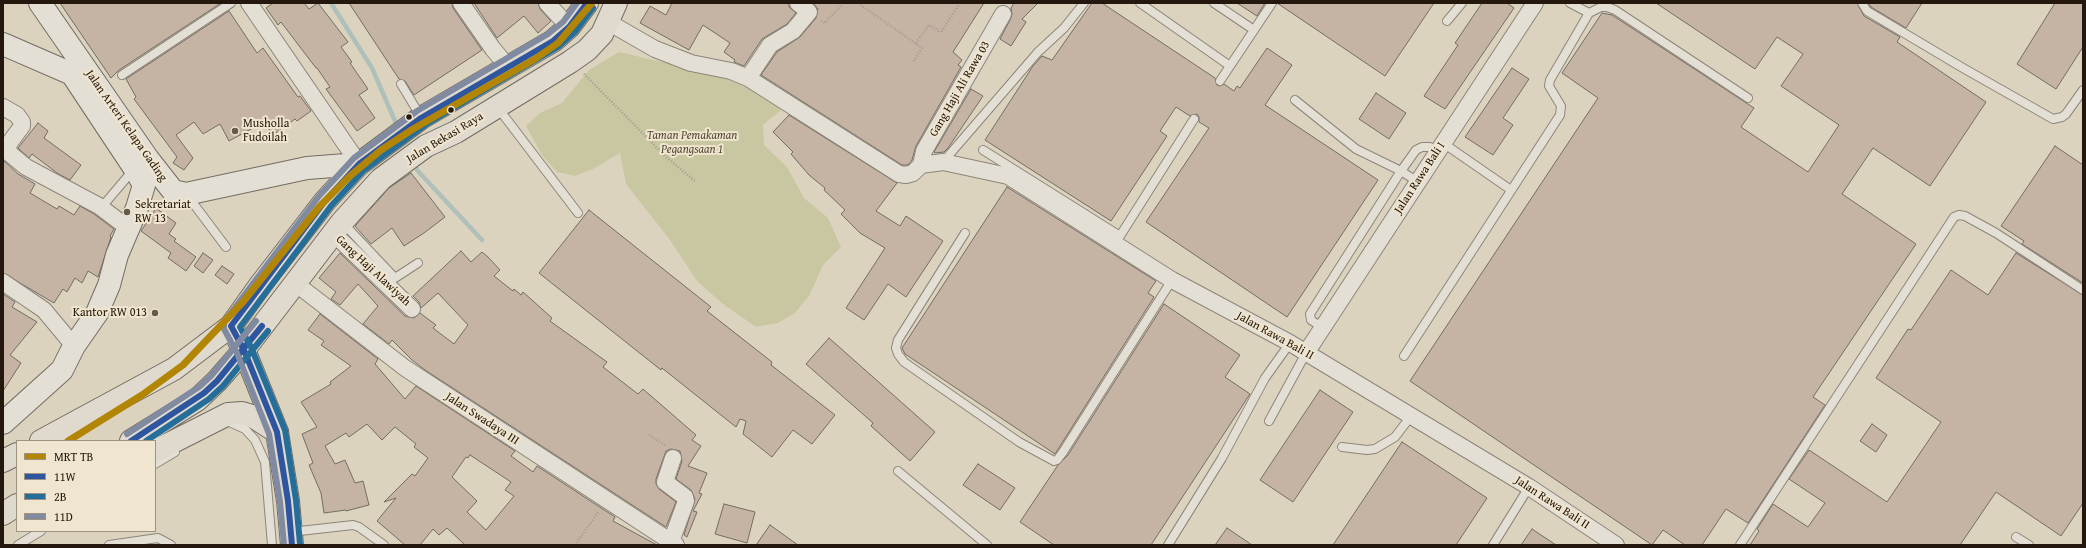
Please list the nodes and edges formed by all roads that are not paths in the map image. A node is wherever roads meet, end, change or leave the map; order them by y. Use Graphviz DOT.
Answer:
graph roads {
  1 [pos="40,3"];
  2 [pos="230,3"];
  3 [pos="249,3"];
  4 [pos="462,3"];
  5 [pos="547,3"];
  6 [pos="587,3"];
  7 [pos="1084,3"];
  8 [pos="1140,3"];
  9 [pos="1214,3"];
  10 [pos="1272,3"];
  11 [pos="1462,3"];
  12 [pos="1535,3"];
  13 [pos="1570,3"];
  14 [pos="1862,3"];
  15 [pos="803,8"];
  16 [pos="612,13"];
  17 [pos="1589,13"];
  18 [pos="1003,14"];
  19 [pos="1447,21"];
  20 [pos="569,28"];
  21 [pos="1254,30"];
  22 [pos="3,44"];
  23 [pos="1230,66"];
  24 [pos="509,68"];
  25 [pos="122,75"];
  26 [pos="748,78"];
  27 [pos="1220,82"];
  28 [pos="401,84"];
  29 [pos="2083,90"];
  30 [pos="1748,98"];
  31 [pos="1295,100"];
  32 [pos="497,106"];
  33 [pos="3,107"];
  34 [pos="1194,119"];
  35 [pos="414,122"];
  36 [pos="1440,147"];
  37 [pos="983,150"];
  38 [pos="366,159"];
  39 [pos="943,162"];
  40 [pos="921,165"];
  41 [pos="1401,171"];
  42 [pos="139,177"];
  43 [pos="1418,182"];
  44 [pos="1511,190"];
  45 [pos="186,194"];
  46 [pos="101,208"];
  47 [pos="578,213"];
  48 [pos="128,228"];
  49 [pos="337,228"];
  50 [pos="965,233"];
  51 [pos="226,247"];
  52 [pos="418,263"];
  53 [pos="1172,280"];
  54 [pos="3,282"];
  55 [pos="295,283"];
  56 [pos="2083,290"];
  57 [pos="412,309"];
  58 [pos="231,326"];
  59 [pos="1323,328"];
  60 [pos="1290,343"];
  61 [pos="74,346"];
  62 [pos="244,350"];
  63 [pos="1306,353"];
  64 [pos="1404,356"];
  65 [pos="1412,416"];
  66 [pos="1269,421"];
  67 [pos="227,422"];
  68 [pos="3,423"];
  69 [pos="277,432"];
  70 [pos="44,440"];
  71 [pos="133,440"];
  72 [pos="155,440"];
  73 [pos="197,440"];
  74 [pos="185,447"];
  75 [pos="1342,447"];
  76 [pos="156,452"];
  77 [pos="16,454"];
  78 [pos="673,458"];
  79 [pos="3,461"];
  80 [pos="156,463"];
  81 [pos="898,471"];
  82 [pos="1529,487"];
  83 [pos="16,505"];
  84 [pos="16,506"];
  85 [pos="3,511"];
  86 [pos="3,514"];
  87 [pos="39,532"];
  88 [pos="2016,537"];
  89 [pos="291,539"];
  90 [pos="673,544"];
  91 [pos="18,545"];
  92 [pos="109,545"];
  93 [pos="172,545"];
  94 [pos="272,545"];
  95 [pos="384,545"];
  96 [pos="987,545"];
  97 [pos="1168,545"];
  98 [pos="1493,545"];
  99 [pos="1616,545"];
  100 [pos="1740,545"];
  101 [pos="2029,545"];
  1 -- 45 [label="street, Jalan Arteri Kelapa Gading"];
  2 -- 25 [label="lane"];
  3 -- 38 [label="street"];
  4 -- 24 [label="street"];
  5 -- 20 [label="street"];
  6 -- 20 [label="main road"];
  7 -- 39 [label="lane"];
  8 -- 23 [label="lane"];
  9 -- 21 [label="lane"];
  10 -- 21 [label="lane"];
  11 -- 19 [label="lane"];
  12 -- 36 [label="street, Jalan Rawa Bali I"];
  13 -- 17 [label="lane"];
  14 -- 29 [label="lane"];
  15 -- 26 [label="street"];
  16 -- 26 [label="street"];
  16 -- 32 [label="main road, Jalan Bekasi Raya"];
  17 -- 30 [label="lane"];
  17 -- 44 [label="lane"];
  18 -- 40 [label="street, Gang Haji Ali Rawa 03"];
  20 -- 24 [label="main road"];
  21 -- 23 [label="lane"];
  22 -- 42 [label="street, Jalan Arteri Kelapa Gading"];
  23 -- 27 [label="lane"];
  24 -- 35 [label="main road"];
  26 -- 40 [label="street"];
  28 -- 35 [label="lane"];
  31 -- 41 [label="lane"];
  32 -- 47 [label="lane"];
  32 -- 49 [label="main road, Jalan Bekasi Raya"];
  33 -- 46 [label="street"];
  34 -- 37 [label="lane"];
  35 -- 38 [label="main road"];
  36 -- 41 [label="lane"];
  36 -- 43 [label="street, Jalan Rawa Bali I"];
  36 -- 44 [label="lane"];
  38 -- 45 [label="street"];
  38 -- 58 [label="main road"];
  39 -- 40 [label="street, Jalan Rawa Bali II"];
  39 -- 53 [label="street, Jalan Rawa Bali II"];
  41 -- 43 [label="lane"];
  41 -- 59 [label="lane"];
  42 -- 46 [label="lane"];
  42 -- 48 [label="street"];
  43 -- 59 [label="street, Jalan Rawa Bali I"];
  44 -- 64 [label="lane"];
  45 -- 51 [label="lane"];
  46 -- 48 [label="street"];
  48 -- 61 [label="street"];
  49 -- 52 [label="lane"];
  49 -- 55 [label="main road, Jalan Bekasi Raya"];
  49 -- 57 [label="street, Gang Haji Alawiyah"];
  50 -- 53 [label="lane"];
  53 -- 60 [label="street, Jalan Rawa Bali II"];
  54 -- 61 [label="street"];
  55 -- 62 [label="main road, Jalan Bekasi Raya"];
  55 -- 90 [label="street, Jalan Swadaya III"];
  56 -- 100 [label="lane"];
  58 -- 62 [label="main road"];
  58 -- 70 [label="main road"];
  59 -- 63 [label="street, Jalan Rawa Bali I"];
  60 -- 63 [label="street, Jalan Rawa Bali II"];
  60 -- 97 [label="lane"];
  61 -- 68 [label="street"];
  62 -- 69 [label="main road"];
  62 -- 71 [label="main road, Jalan Bekasi Raya"];
  63 -- 65 [label="street, Jalan Rawa Bali II"];
  63 -- 66 [label="lane"];
  65 -- 75 [label="lane"];
  65 -- 82 [label="street, Jalan Rawa Bali II"];
  67 -- 69 [label="main road"];
  67 -- 72 [label="lane"];
  67 -- 73 [label="lane"];
  67 -- 76 [label="main road"];
  67 -- 94 [label="lane"];
  69 -- 89 [label="main road"];
  74 -- 80 [label="lane"];
  77 -- 79 [label="main road"];
  78 -- 90 [label="street"];
  81 -- 96 [label="lane"];
  82 -- 98 [label="lane"];
  82 -- 99 [label="street, Jalan Rawa Bali II"];
  83 -- 85 [label="lane"];
  84 -- 86 [label="main road"];
  87 -- 91 [label="lane"];
  88 -- 101 [label="lane"];
  89 -- 95 [label="lane"];
  92 -- 93 [label="lane"];
}
